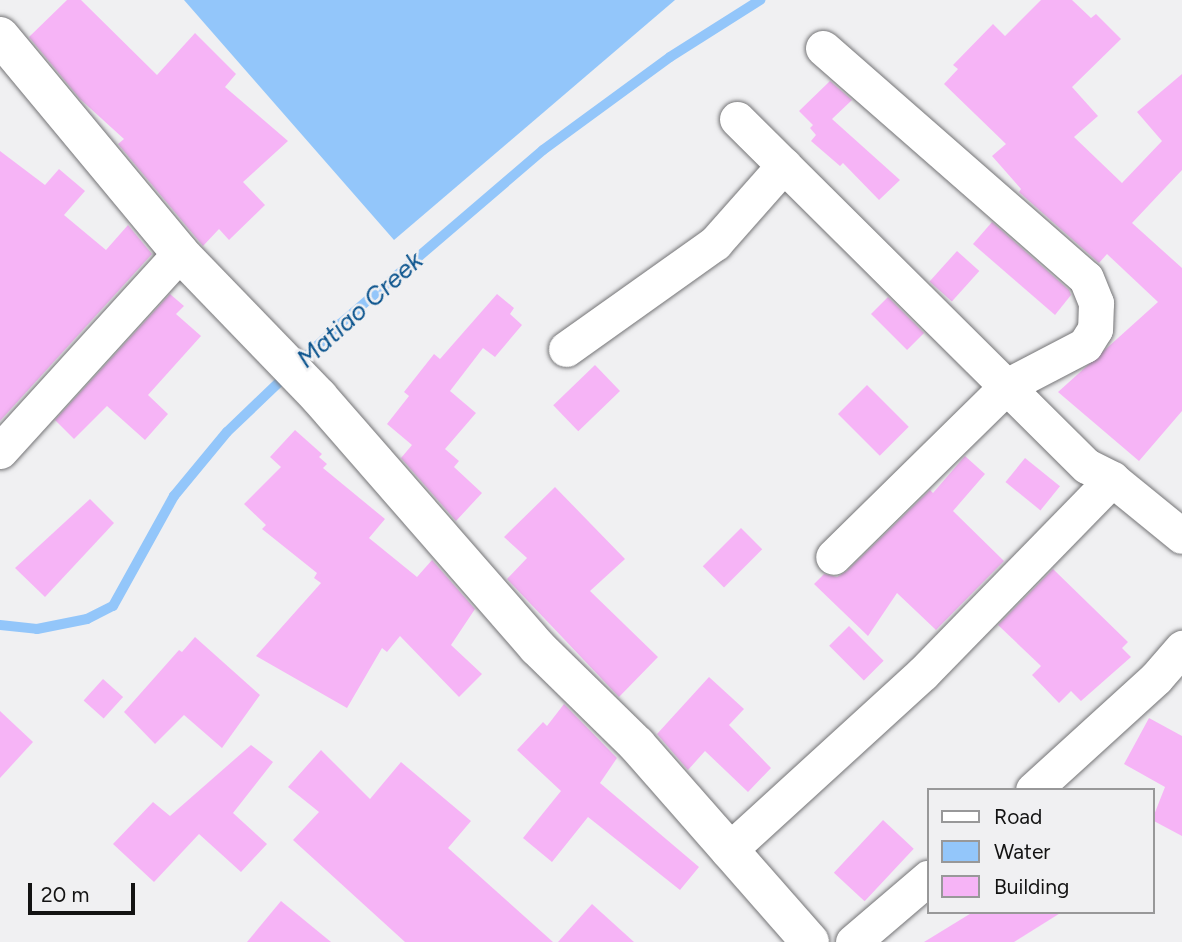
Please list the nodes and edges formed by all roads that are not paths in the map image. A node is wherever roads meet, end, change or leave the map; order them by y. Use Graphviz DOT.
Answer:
graph roads {
  1 [pos="0,36"];
  2 [pos="823,48"];
  3 [pos="737,119"];
  4 [pos="783,165"];
  5 [pos="180,253"];
  6 [pos="566,349"];
  7 [pos="1008,386"];
  8 [pos="0,452"];
  9 [pos="1112,480"];
  10 [pos="1182,536"];
  11 [pos="833,557"];
  12 [pos="1182,648"];
  13 [pos="1035,788"];
  14 [pos="728,851"];
  15 [pos="926,880"];
  16 [pos="810,942"];
  17 [pos="853,942"];
  1 -- 5 [label="street"];
  2 -- 7 [label="street"];
  3 -- 4 [label="street"];
  4 -- 6 [label="street"];
  4 -- 7 [label="street"];
  5 -- 8 [label="street"];
  5 -- 14 [label="street"];
  7 -- 9 [label="street"];
  7 -- 11 [label="street"];
  9 -- 10 [label="street"];
  9 -- 14 [label="street"];
  12 -- 13 [label="street"];
  14 -- 16 [label="street"];
  15 -- 17 [label="street"];
}
